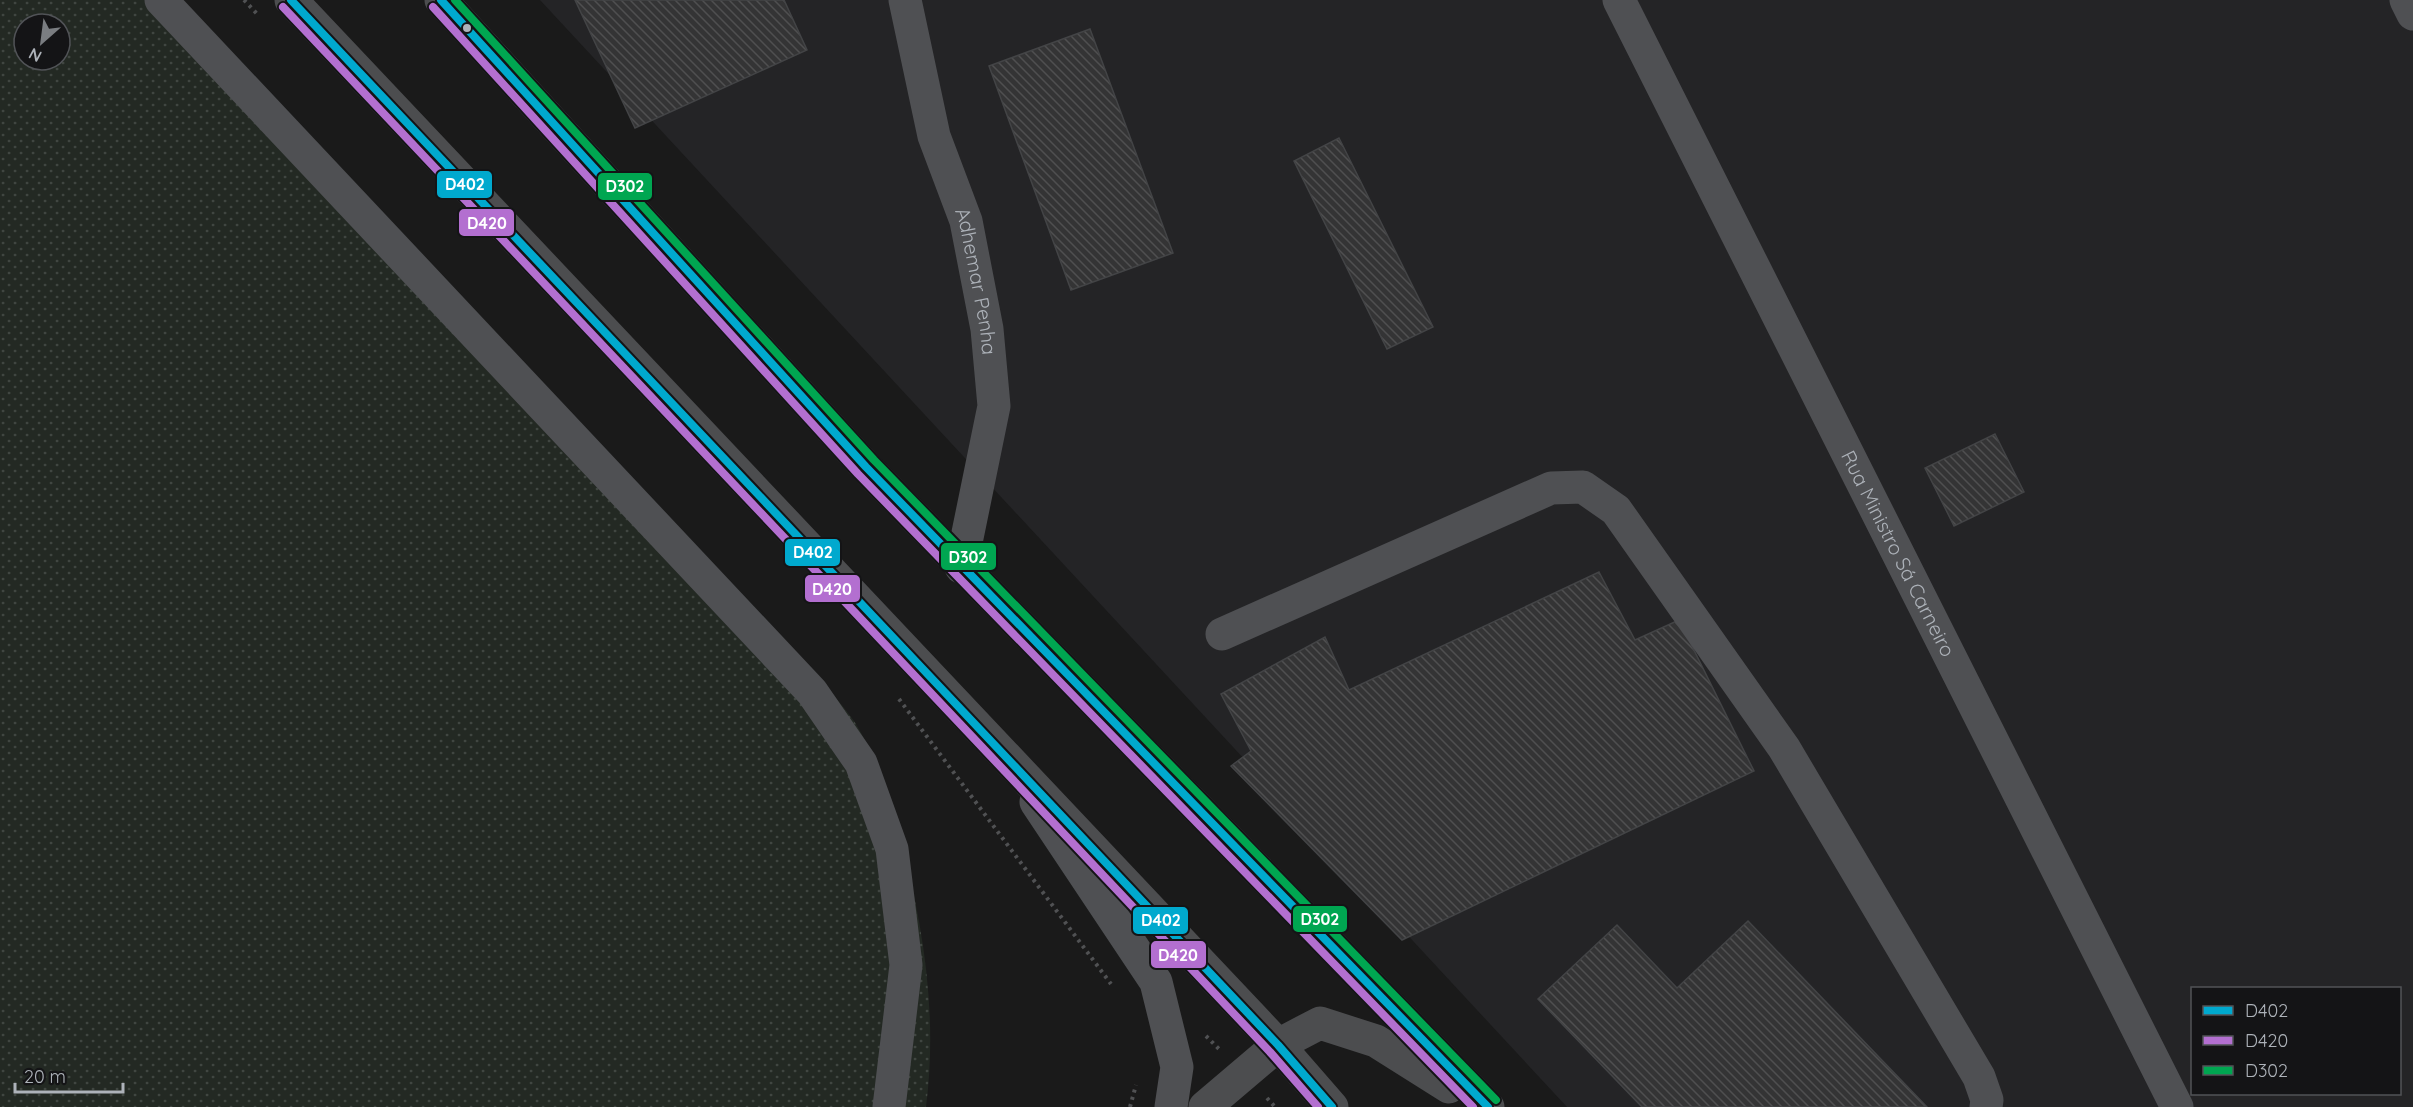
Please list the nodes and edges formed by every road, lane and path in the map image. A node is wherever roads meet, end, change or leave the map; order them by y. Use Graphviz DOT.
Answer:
graph roads {
  1 [pos="161,0"];
  2 [pos="244,0"];
  3 [pos="291,0"];
  4 [pos="441,0"];
  5 [pos="905,0"];
  6 [pos="1619,0"];
  7 [pos="2406,0"];
  8 [pos="2413,14"];
  9 [pos="260,18"];
  10 [pos="961,567"];
  11 [pos="1222,634"];
  12 [pos="893,691"];
  13 [pos="1004,753"];
  14 [pos="1115,989"];
  15 [pos="1278,1045"];
  16 [pos="1139,1077"];
  17 [pos="889,1107"];
  18 [pos="1130,1107"];
  19 [pos="1171,1107"];
  20 [pos="1205,1107"];
  21 [pos="1332,1107"];
  22 [pos="1477,1107"];
  23 [pos="1488,1107"];
  24 [pos="1986,1107"];
  25 [pos="2177,1107"];
  1 -- 17 [label="street"];
  2 -- 9 [label="path"];
  3 -- 13 [label="main road"];
  4 -- 10 [label="main road"];
  5 -- 10 [label="street, Adhemar Penha"];
  6 -- 25 [label="street, Rua Ministro Sá Carneiro"];
  7 -- 8 [label="street"];
  10 -- 23 [label="main road"];
  11 -- 24 [label="street"];
  12 -- 14 [label="path"];
  13 -- 15 [label="main road"];
  13 -- 19 [label="street"];
  15 -- 20 [label="main road"];
  15 -- 21 [label="main road"];
  15 -- 22 [label="main road"];
  16 -- 18 [label="path"];
}
